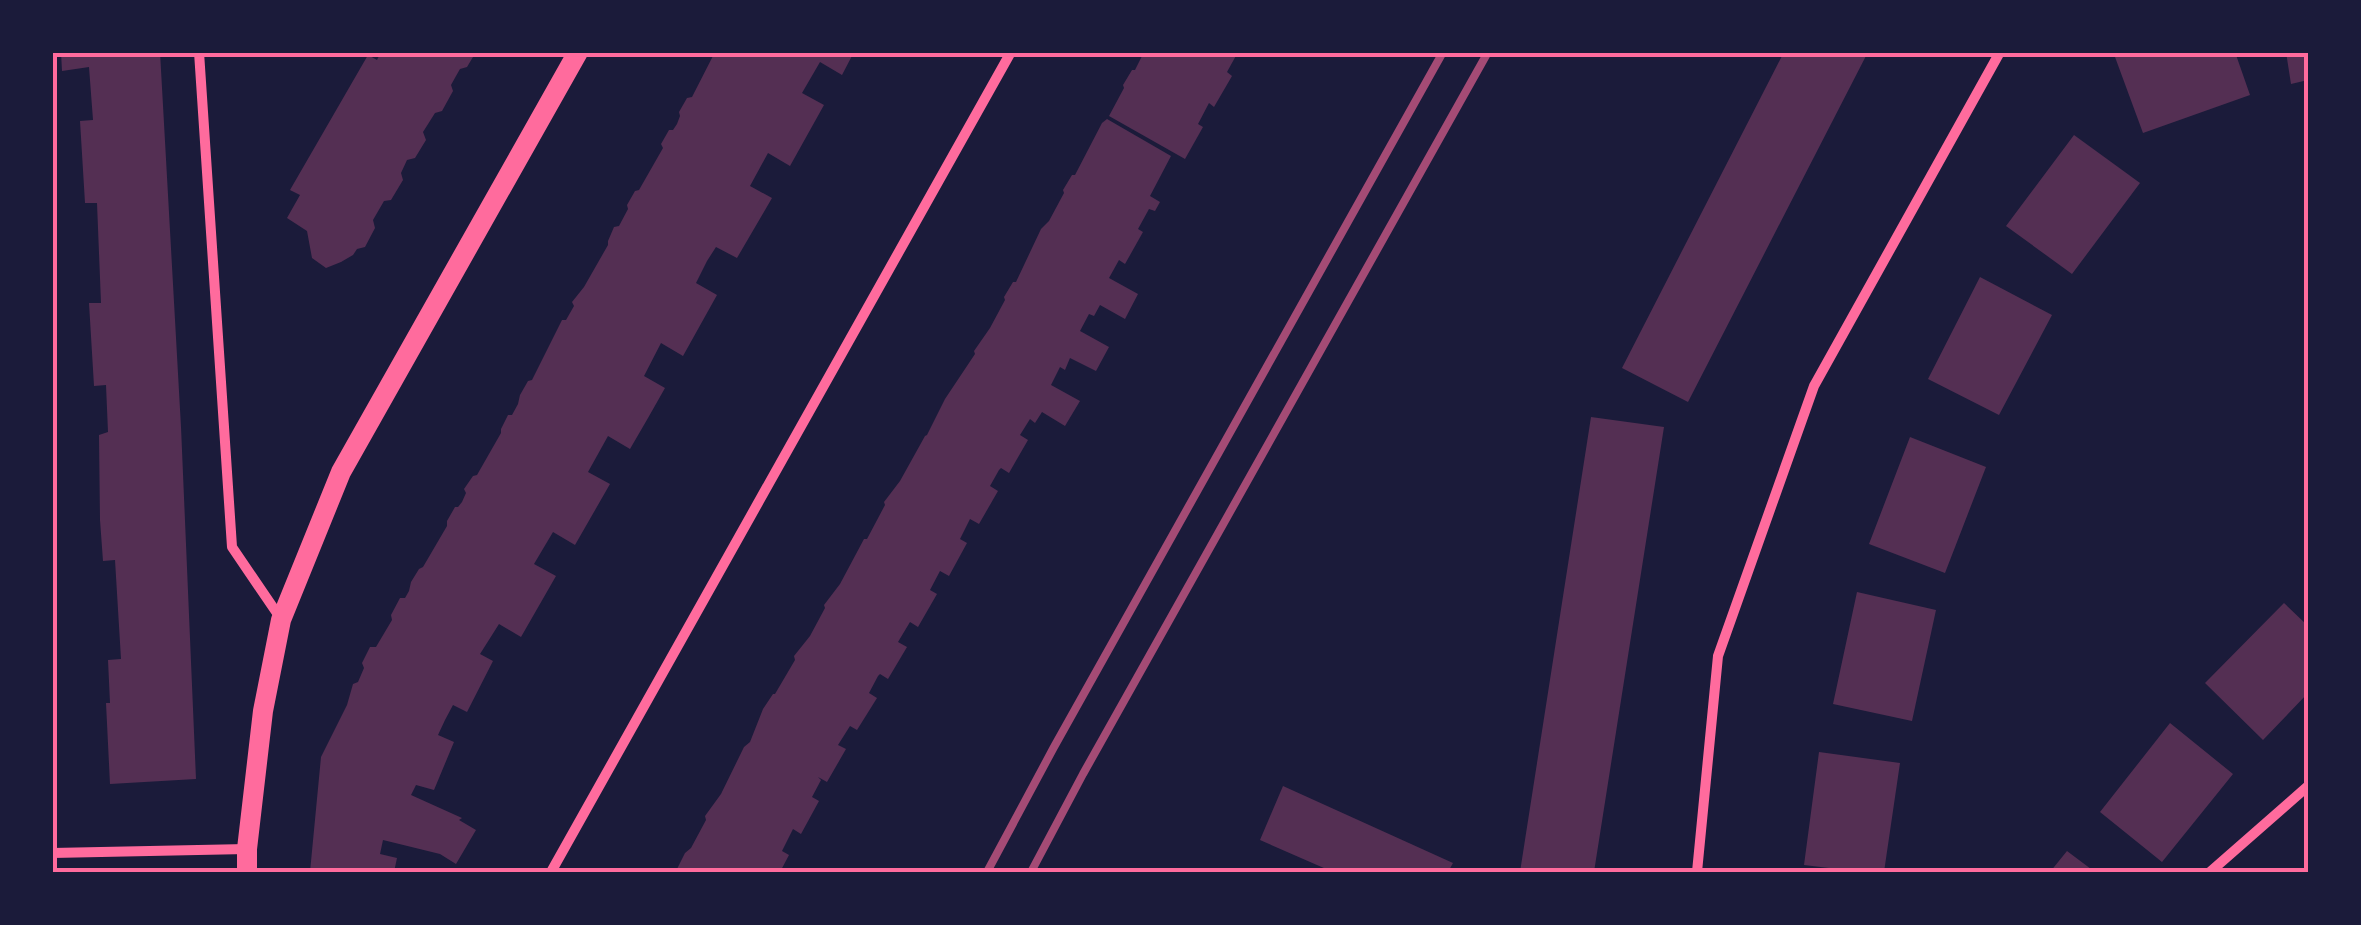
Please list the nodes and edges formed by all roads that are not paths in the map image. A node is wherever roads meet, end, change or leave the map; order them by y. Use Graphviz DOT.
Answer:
graph roads {
  1 [pos="199,52"];
  2 [pos="578,52"];
  3 [pos="1011,52"];
  4 [pos="2000,52"];
  5 [pos="281,620"];
  6 [pos="2308,786"];
  7 [pos="247,849"];
  8 [pos="52,853"];
  9 [pos="246,872"];
  10 [pos="551,872"];
  11 [pos="1696,872"];
  12 [pos="2210,872"];
  1 -- 5 [label="street"];
  2 -- 5 [label="main road"];
  3 -- 10 [label="street"];
  4 -- 11 [label="street"];
  5 -- 7 [label="main road"];
  6 -- 12 [label="street"];
  7 -- 8 [label="street"];
  7 -- 9 [label="main road"];
}
